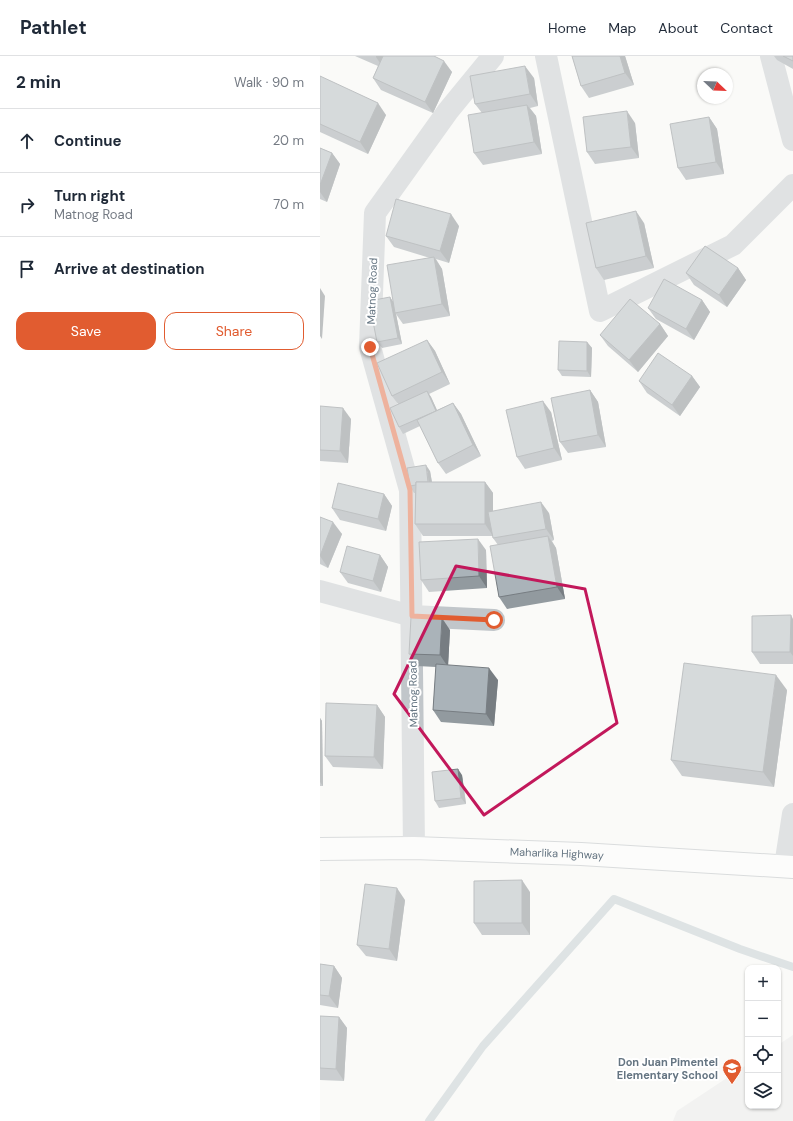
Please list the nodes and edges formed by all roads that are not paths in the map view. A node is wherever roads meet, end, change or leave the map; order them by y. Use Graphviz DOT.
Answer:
graph roads {
  1 [pos="493,56"];
  2 [pos="546,56"];
  3 [pos="771,56"];
  4 [pos="793,140"];
  5 [pos="793,185"];
  6 [pos="320,591"];
  7 [pos="412,616"];
  8 [pos="494,620"];
  9 [pos="793,814"];
  10 [pos="414,848"];
  11 [pos="320,849"];
  12 [pos="789,866"];
  1 -- 7 [label="street, Matnog Road"];
  2 -- 5 [label="street"];
  3 -- 4 [label="street"];
  6 -- 7 [label="street"];
  7 -- 8 [label="street"];
  7 -- 10 [label="street, Matnog Road"];
  9 -- 12 [label="street"];
  10 -- 11 [label="highway, Maharlika Highway"];
  10 -- 12 [label="highway, Maharlika Highway"];
}
